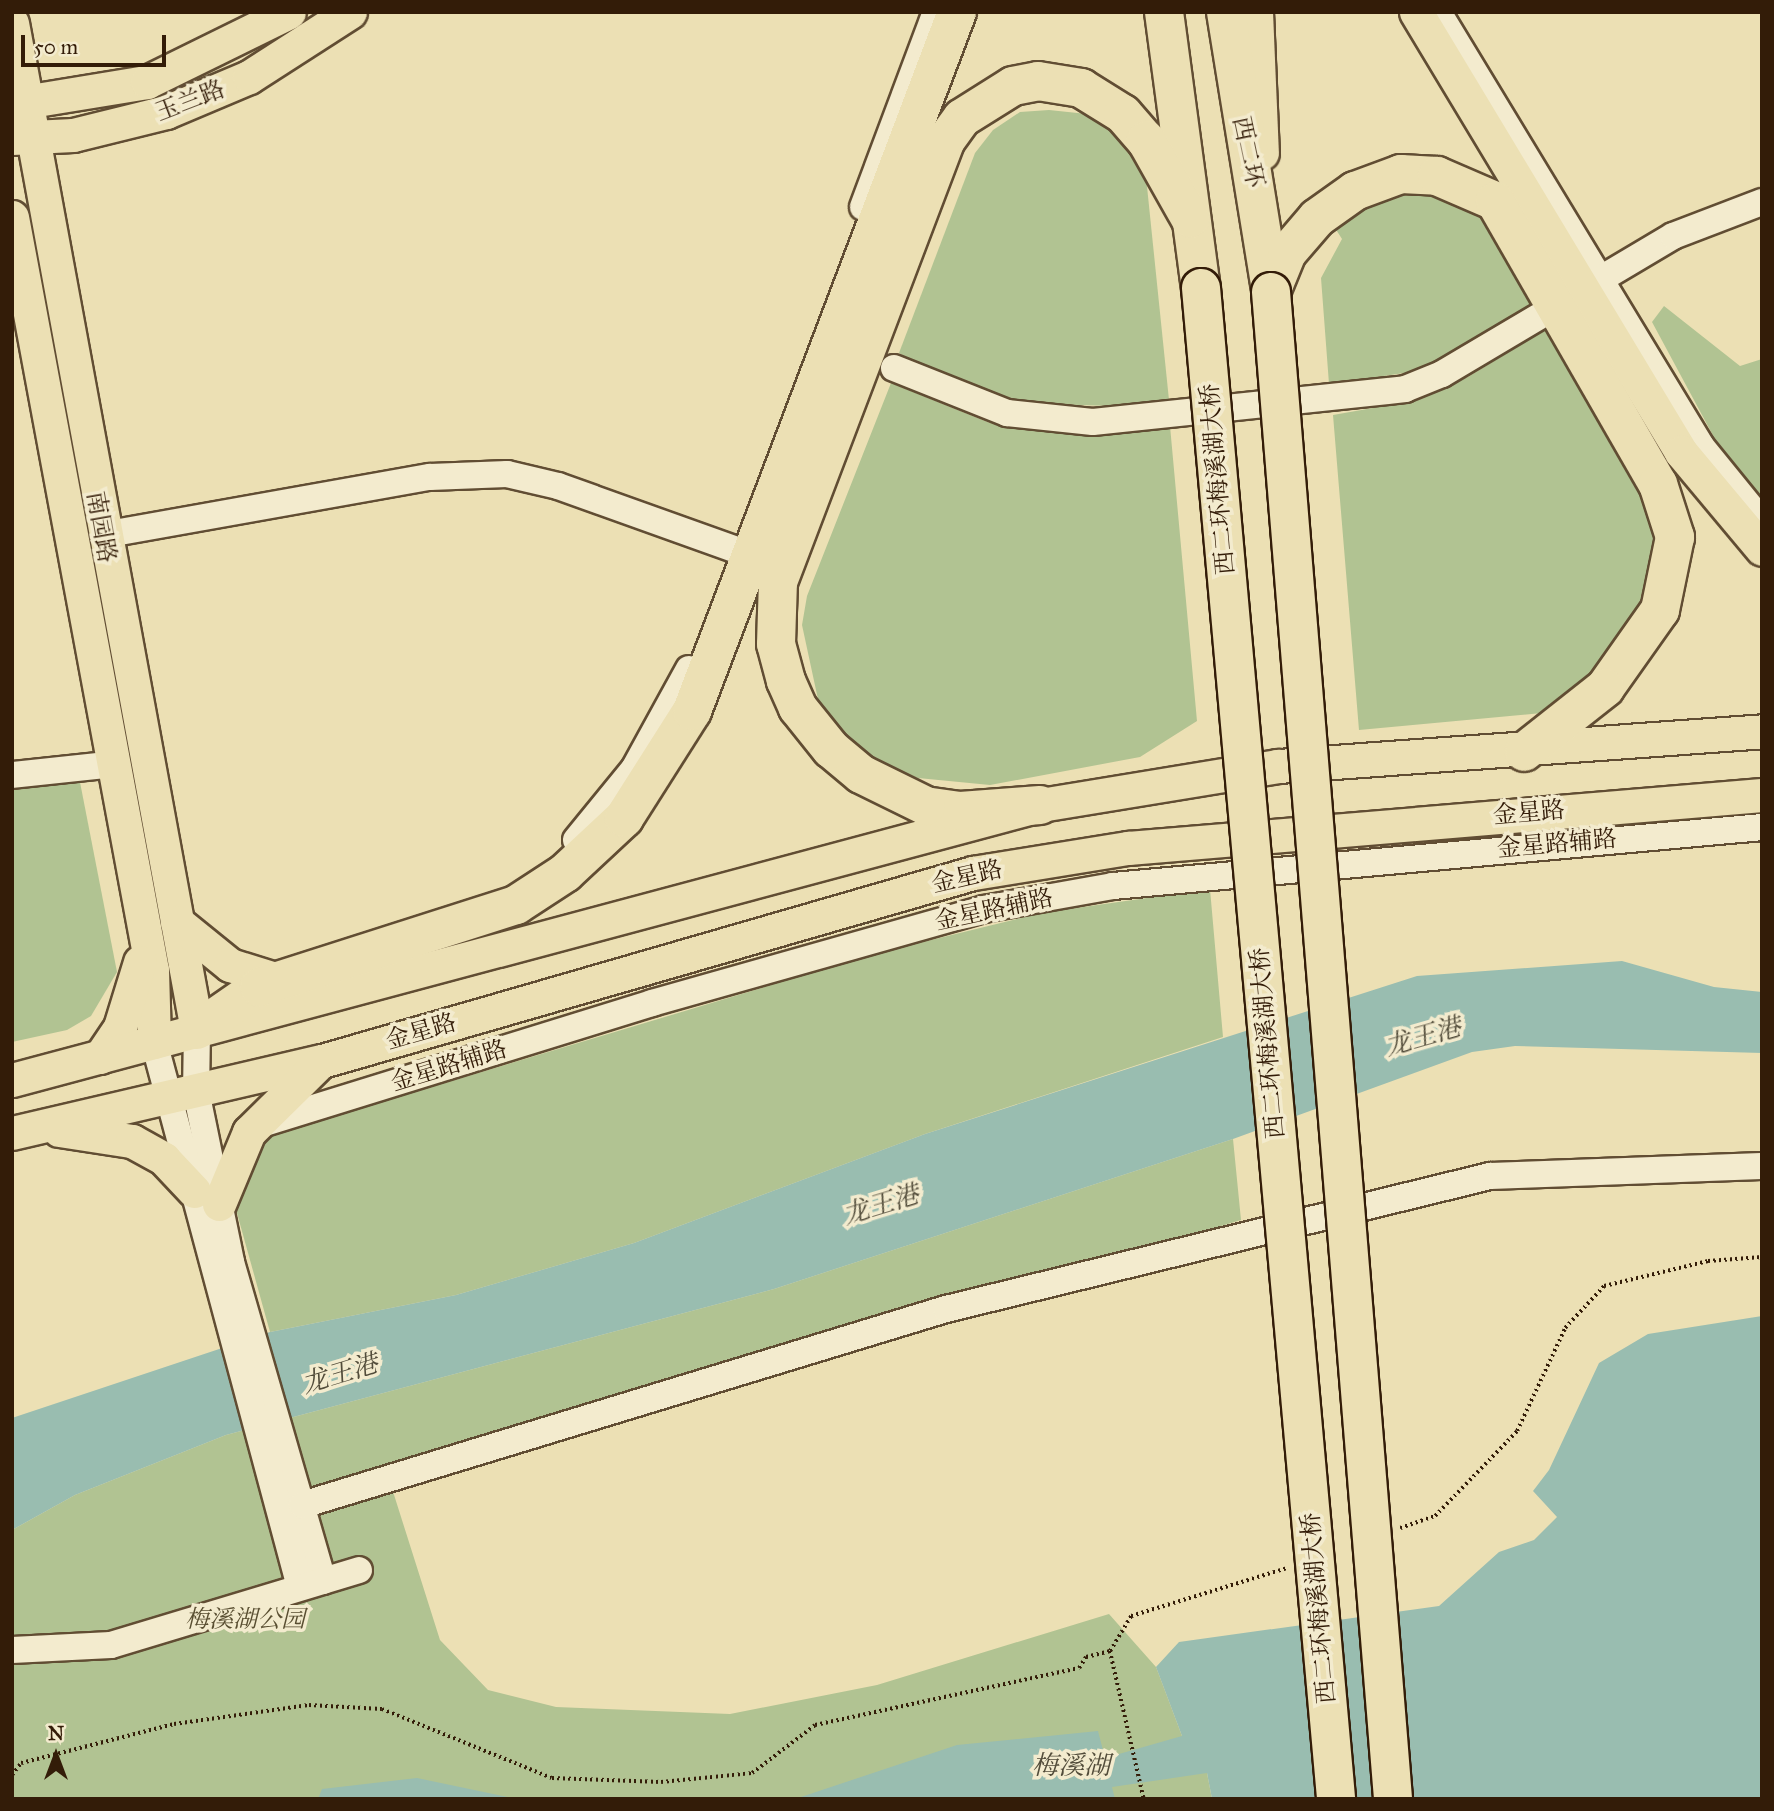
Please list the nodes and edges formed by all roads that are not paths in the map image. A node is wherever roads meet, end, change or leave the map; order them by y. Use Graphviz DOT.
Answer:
graph roads {
  1 [pos="289,12"];
  2 [pos="350,12"];
  3 [pos="936,12"];
  4 [pos="957,12"];
  5 [pos="1164,12"];
  6 [pos="1226,12"];
  7 [pos="1256,12"];
  8 [pos="1416,12"];
  9 [pos="1438,12"];
  10 [pos="12,23"];
  11 [pos="19,104"];
  12 [pos="22,137"];
  13 [pos="1762,202"];
  14 [pos="12,217"];
  15 [pos="1189,218"];
  16 [pos="1265,232"];
  17 [pos="1597,281"];
  18 [pos="1271,292"];
  19 [pos="1538,317"];
  20 [pos="894,368"];
  21 [pos="1762,521"];
  22 [pos="103,535"];
  23 [pos="734,549"];
  24 [pos="1762,549"];
  25 [pos="1762,731"];
  26 [pos="1524,752"];
  27 [pos="115,764"];
  28 [pos="12,775"];
  29 [pos="1762,795"];
  30 [pos="1040,805"];
  31 [pos="1762,827"];
  32 [pos="472,921"];
  33 [pos="177,922"];
  34 [pos="145,932"];
  35 [pos="281,981"];
  36 [pos="197,1030"];
  37 [pos="154,1042"];
  38 [pos="100,1057"];
  39 [pos="322,1061"];
  40 [pos="12,1080"];
  41 [pos="182,1094"];
  42 [pos="253,1127"];
  43 [pos="26,1130"];
  44 [pos="1762,1166"];
  45 [pos="206,1197"];
  46 [pos="290,1509"];
  47 [pos="359,1570"];
  48 [pos="312,1584"];
  49 [pos="12,1650"];
  50 [pos="1336,1799"];
  51 [pos="1393,1799"];
  1 -- 11 [label="main road, 玉兰路"];
  2 -- 12 [label="main road, 玉兰路"];
  3 -- 23 [label="street"];
  4 -- 32 [label="highway"];
  5 -- 15 [label="highway"];
  6 -- 16 [label="highway, 西二环"];
  7 -- 16 [label="main road"];
  8 -- 24 [label="main road"];
  9 -- 17 [label="street"];
  10 -- 11 [label="main road, 南园路"];
  11 -- 12 [label="main road, 南园路"];
  12 -- 22 [label="main road, 南园路"];
  13 -- 17 [label="street"];
  14 -- 27 [label="main road, 南园路"];
  15 -- 30 [label="highway"];
  15 -- 50 [label="highway, 西二环梅溪湖大桥, bridge"];
  16 -- 18 [label="highway, 西二环"];
  17 -- 21 [label="street"];
  18 -- 26 [label="highway"];
  18 -- 51 [label="highway, bridge"];
  19 -- 20 [label="street"];
  22 -- 23 [label="street"];
  22 -- 33 [label="main road, 南园路"];
  23 -- 32 [label="street"];
  25 -- 26 [label="main road, 金星路"];
  26 -- 30 [label="main road, 金星路"];
  27 -- 28 [label="street"];
  27 -- 34 [label="main road, 南园路"];
  29 -- 39 [label="main road, 金星路"];
  30 -- 36 [label="main road, 金星路"];
  31 -- 42 [label="street, 金星路辅路"];
  32 -- 35 [label="highway"];
  33 -- 35 [label="main road"];
  33 -- 36 [label="main road, 南园路"];
  34 -- 37 [label="main road, 南园路"];
  34 -- 38 [label="main road"];
  35 -- 36 [label="highway"];
  36 -- 37 [label="main road, 金星路"];
  36 -- 41 [label="street"];
  37 -- 38 [label="main road, 金星路"];
  37 -- 41 [label="street"];
  38 -- 40 [label="main road, 金星路"];
  39 -- 41 [label="main road, 金星路"];
  39 -- 42 [label="main road"];
  41 -- 43 [label="main road, 金星路"];
  41 -- 45 [label="street"];
  42 -- 45 [label="main road"];
  43 -- 45 [label="main road"];
  44 -- 46 [label="street"];
  45 -- 46 [label="street"];
  46 -- 48 [label="street"];
  47 -- 48 [label="street"];
  48 -- 49 [label="street"];
}
